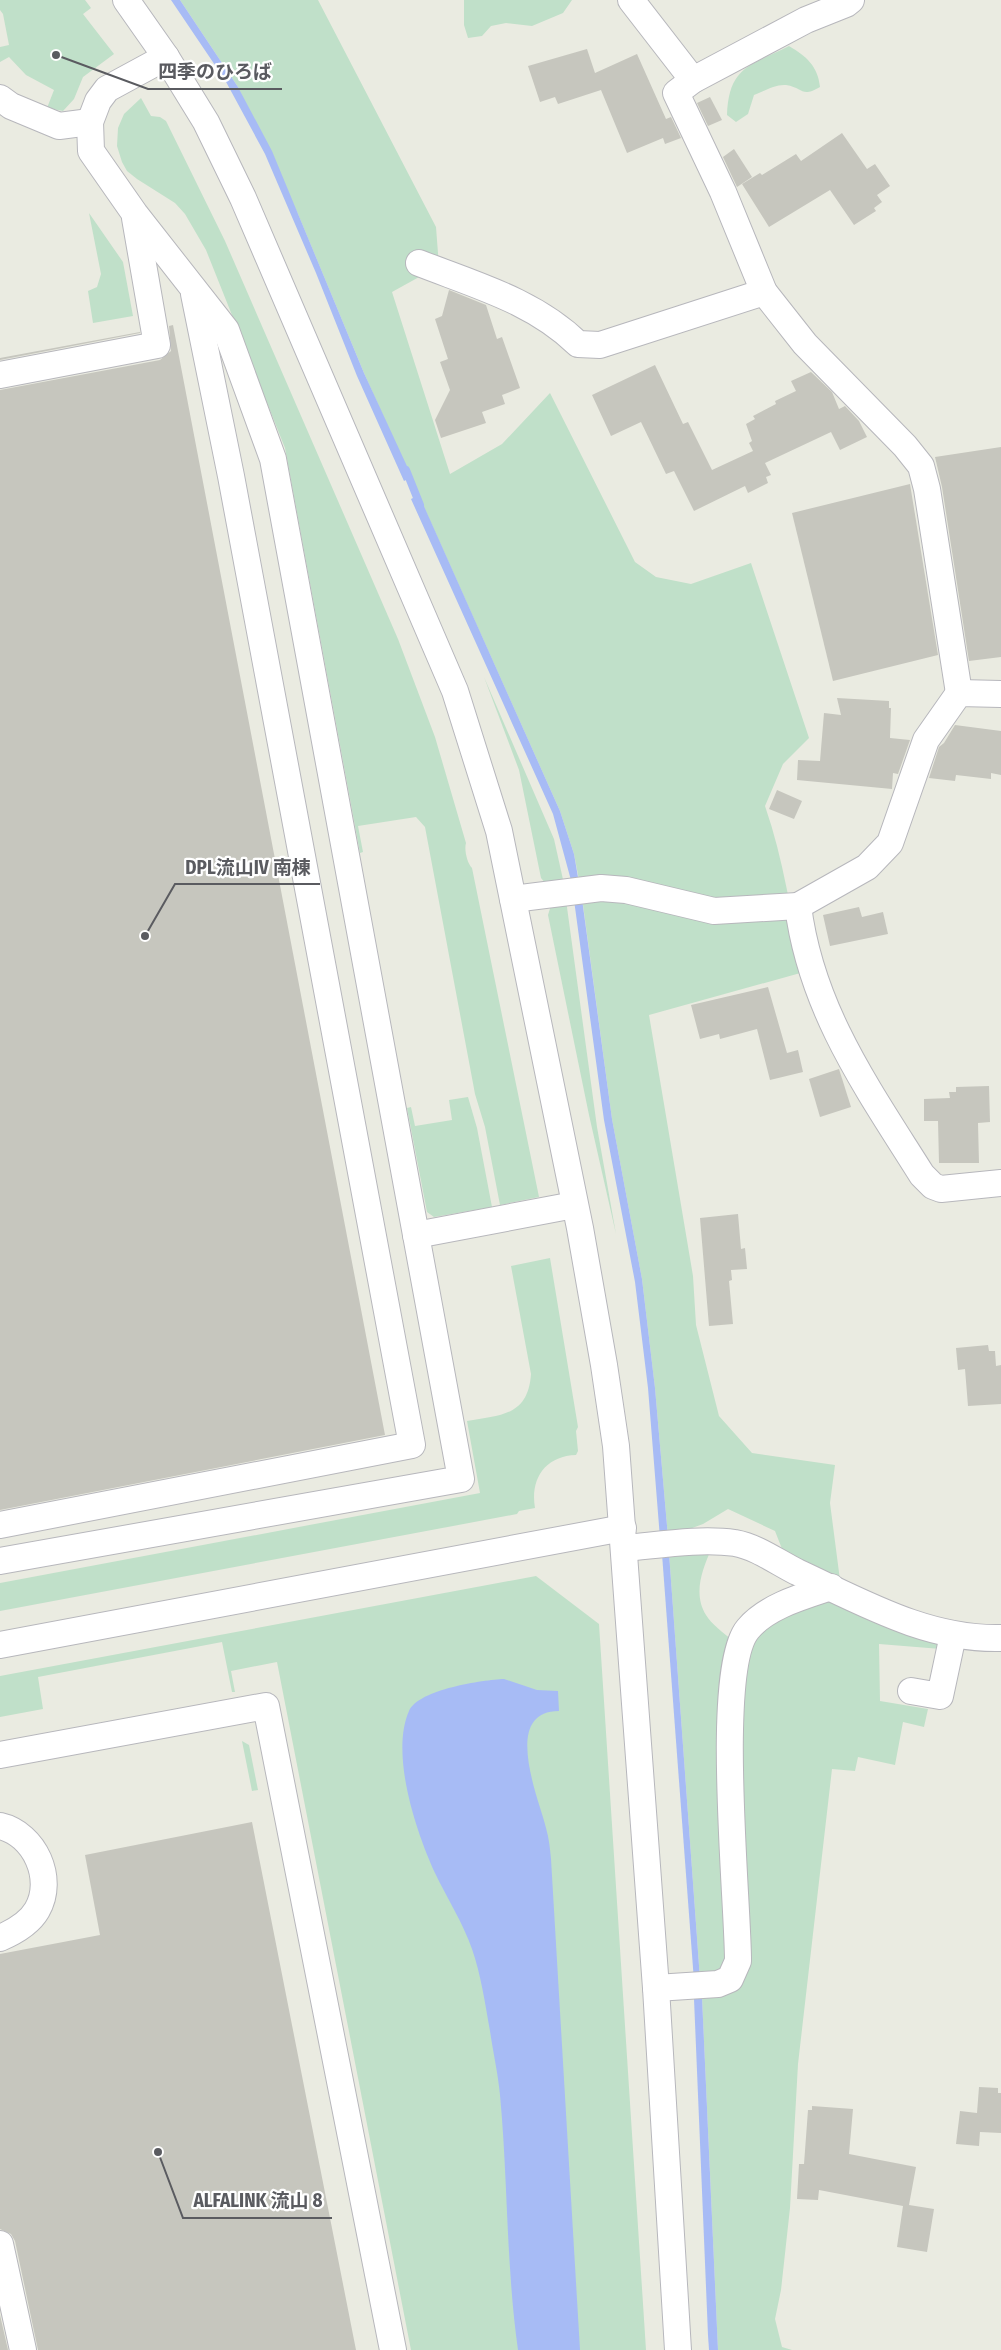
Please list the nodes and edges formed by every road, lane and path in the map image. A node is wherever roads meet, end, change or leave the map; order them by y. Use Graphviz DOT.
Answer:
graph roads {
  1 [pos="126,0"];
  2 [pos="631,0"];
  3 [pos="851,0"];
  4 [pos="166,57"];
  5 [pos="693,80"];
  6 [pos="0,98"];
  7 [pos="90,122"];
  8 [pos="135,214"];
  9 [pos="419,263"];
  10 [pos="192,289"];
  11 [pos="764,292"];
  12 [pos="0,375"];
  13 [pos="959,693"];
  14 [pos="1001,694"];
  15 [pos="513,899"];
  16 [pos="798,906"];
  17 [pos="1001,1183"];
  18 [pos="574,1205"];
  19 [pos="416,1235"];
  20 [pos="0,1525"];
  21 [pos="624,1538"];
  22 [pos="0,1561"];
  23 [pos="832,1587"];
  24 [pos="953,1635"];
  25 [pos="1001,1638"];
  26 [pos="0,1645"];
  27 [pos="911,1691"];
  28 [pos="0,1755"];
  29 [pos="0,1826"];
  30 [pos="0,1938"];
  31 [pos="656,1988"];
  32 [pos="0,2244"];
  33 [pos="23,2350"];
  34 [pos="393,2350"];
  35 [pos="678,2350"];
  1 -- 4 [label="street"];
  2 -- 5 [label="street"];
  3 -- 5 [label="street"];
  4 -- 7 [label="street"];
  4 -- 15 [label="street"];
  5 -- 11 [label="street"];
  6 -- 7 [label="street"];
  7 -- 8 [label="street"];
  8 -- 10 [label="street"];
  8 -- 12 [label="street"];
  9 -- 11 [label="street"];
  10 -- 19 [label="street"];
  10 -- 20 [label="street"];
  11 -- 13 [label="street"];
  13 -- 14 [label="street"];
  13 -- 16 [label="street"];
  15 -- 16 [label="street"];
  15 -- 18 [label="street"];
  16 -- 17 [label="street"];
  18 -- 19 [label="street"];
  18 -- 21 [label="street"];
  19 -- 22 [label="street"];
  21 -- 23 [label="street"];
  21 -- 26 [label="street"];
  21 -- 31 [label="street"];
  23 -- 24 [label="street"];
  23 -- 31 [label="street"];
  24 -- 25 [label="street"];
  24 -- 27 [label="street"];
  28 -- 34 [label="street"];
  29 -- 30 [label="street"];
  31 -- 35 [label="street"];
  32 -- 33 [label="street"];
}
